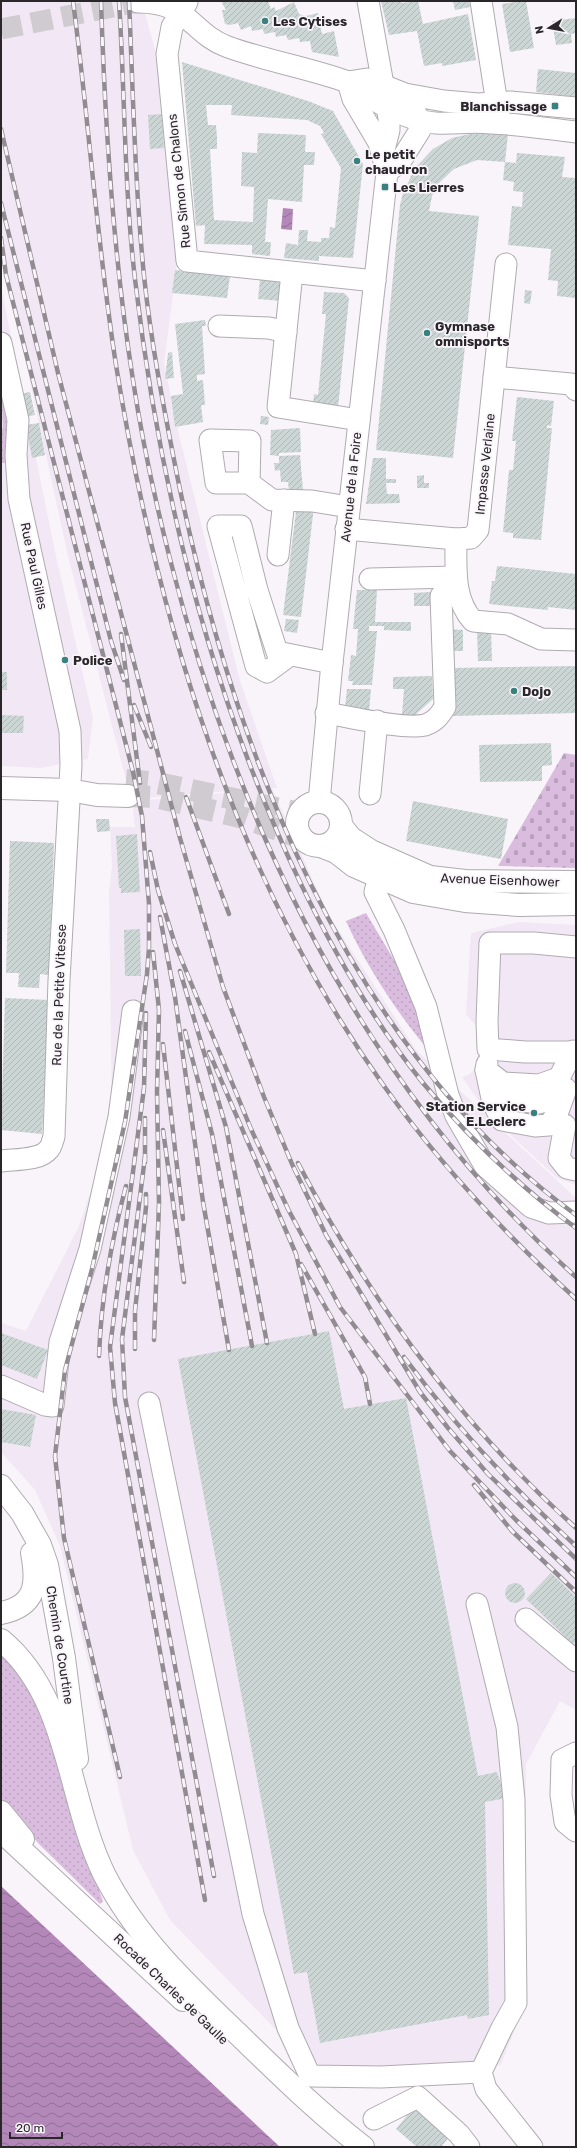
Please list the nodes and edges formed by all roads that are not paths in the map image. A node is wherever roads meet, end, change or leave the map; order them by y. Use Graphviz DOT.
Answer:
graph roads {
  1 [pos="368,1"];
  2 [pos="481,1"];
  3 [pos="138,2"];
  4 [pos="184,7"];
  5 [pos="348,82"];
  6 [pos="405,94"];
  7 [pos="385,95"];
  8 [pos="498,103"];
  9 [pos="576,108"];
  10 [pos="420,121"];
  11 [pos="500,123"];
  12 [pos="576,132"];
  13 [pos="385,163"];
  14 [pos="506,264"];
  15 [pos="292,273"];
  16 [pos="375,281"];
  17 [pos="219,326"];
  18 [pos="286,332"];
  19 [pos="1,342"];
  20 [pos="494,377"];
  21 [pos="576,390"];
  22 [pos="359,420"];
  23 [pos="248,483"];
  24 [pos="284,500"];
  25 [pos="349,507"];
  26 [pos="346,529"];
  27 [pos="456,539"];
  28 [pos="278,555"];
  29 [pos="455,577"];
  30 [pos="370,579"];
  31 [pos="441,596"];
  32 [pos="576,640"];
  33 [pos="290,655"];
  34 [pos="332,663"];
  35 [pos="326,714"];
  36 [pos="377,721"];
  37 [pos="1,788"];
  38 [pos="127,788"];
  39 [pos="69,790"];
  40 [pos="370,794"];
  41 [pos="319,802"];
  42 [pos="342,827"];
  43 [pos="323,847"];
  44 [pos="379,877"];
  45 [pos="576,882"];
  46 [pos="576,904"];
  47 [pos="519,905"];
  48 [pos="576,911"];
  49 [pos="576,947"];
  50 [pos="133,1011"];
  51 [pos="488,1049"];
  52 [pos="575,1052"];
  53 [pos="568,1078"];
  54 [pos="498,1093"];
  55 [pos="561,1113"];
  56 [pos="1,1161"];
  57 [pos="576,1170"];
  58 [pos="576,1212"];
  59 [pos="1,1386"];
  60 [pos="149,1403"];
  61 [pos="1,1486"];
  62 [pos="22,1513"];
  63 [pos="477,1604"];
  64 [pos="1,1613"];
  65 [pos="526,1619"];
  66 [pos="1,1640"];
  67 [pos="576,1661"];
  68 [pos="576,1753"];
  69 [pos="1,1812"];
  70 [pos="84,1816"];
  71 [pos="1,1831"];
  72 [pos="576,1831"];
  73 [pos="81,1903"];
  74 [pos="484,2080"];
  75 [pos="374,2119"];
  76 [pos="340,2147"];
  77 [pos="363,2147"];
  78 [pos="469,2147"];
  79 [pos="532,2147"];
  1 -- 7 [label="street, Avenue de la Foire"];
  2 -- 8 [label="street"];
  3 -- 4 [label="street"];
  4 -- 5 [label="street"];
  4 -- 15 [label="street, Rue Simon de Chalons"];
  5 -- 7 [label="street"];
  5 -- 13 [label="street"];
  6 -- 7 [label="street"];
  6 -- 8 [label="street"];
  6 -- 10 [label="street"];
  7 -- 10 [label="street"];
  7 -- 13 [label="street, Avenue de la Foire"];
  8 -- 9 [label="street"];
  8 -- 11 [label="street"];
  10 -- 11 [label="street"];
  10 -- 13 [label="street"];
  11 -- 12 [label="street"];
  13 -- 16 [label="street, Avenue de la Foire"];
  14 -- 20 [label="street, Impasse Verlaine"];
  15 -- 16 [label="street, Rue Simon de Chalons"];
  15 -- 18 [label="street"];
  16 -- 22 [label="street, Avenue de la Foire"];
  17 -- 18 [label="street"];
  18 -- 22 [label="street"];
  19 -- 39 [label="street, Rue Paul Gilles"];
  20 -- 21 [label="street"];
  20 -- 27 [label="street, Impasse Verlaine"];
  22 -- 25 [label="street, Avenue de la Foire"];
  23 -- 24 [label="street"];
  24 -- 25 [label="street"];
  24 -- 28 [label="street"];
  25 -- 26 [label="street, Avenue de la Foire"];
  26 -- 27 [label="street, Impasse Verlaine"];
  26 -- 34 [label="street, Avenue de la Foire"];
  27 -- 29 [label="street"];
  29 -- 30 [label="street"];
  29 -- 32 [label="street"];
  31 -- 36 [label="street"];
  33 -- 33 [label="street"];
  33 -- 34 [label="street"];
  34 -- 35 [label="street, Avenue de la Foire"];
  35 -- 36 [label="street"];
  35 -- 41 [label="street, Avenue de la Foire"];
  36 -- 40 [label="street"];
  37 -- 39 [label="main road"];
  38 -- 39 [label="main road"];
  39 -- 56 [label="street, Rue de la Petite Vitesse"];
  41 -- 42 [label="main road"];
  41 -- 43 [label="main road"];
  42 -- 43 [label="main road"];
  42 -- 45 [label="main road, Avenue Eisenhower"];
  43 -- 44 [label="main road, Avenue Eisenhower"];
  44 -- 47 [label="main road, Avenue Eisenhower"];
  44 -- 58 [label="street"];
  46 -- 47 [label="main road, Avenue Eisenhower"];
  47 -- 48 [label="street"];
  49 -- 51 [label="street"];
  50 -- 59 [label="street"];
  51 -- 52 [label="street"];
  51 -- 54 [label="street"];
  52 -- 53 [label="street"];
  53 -- 54 [label="street"];
  53 -- 55 [label="street"];
  54 -- 55 [label="street"];
  55 -- 57 [label="street"];
  60 -- 74 [label="street"];
  61 -- 62 [label="main road, Chemin de Courtine"];
  62 -- 64 [label="main road"];
  62 -- 70 [label="main road, Chemin de Courtine"];
  63 -- 74 [label="street"];
  65 -- 67 [label="street"];
  66 -- 70 [label="main road"];
  68 -- 72 [label="street"];
  69 -- 73 [label="main road"];
  70 -- 77 [label="main road"];
  71 -- 73 [label="main road, Rocade Charles de Gaulle"];
  73 -- 76 [label="main road, Rocade Charles de Gaulle"];
  74 -- 79 [label="street"];
  75 -- 78 [label="street"];
}
